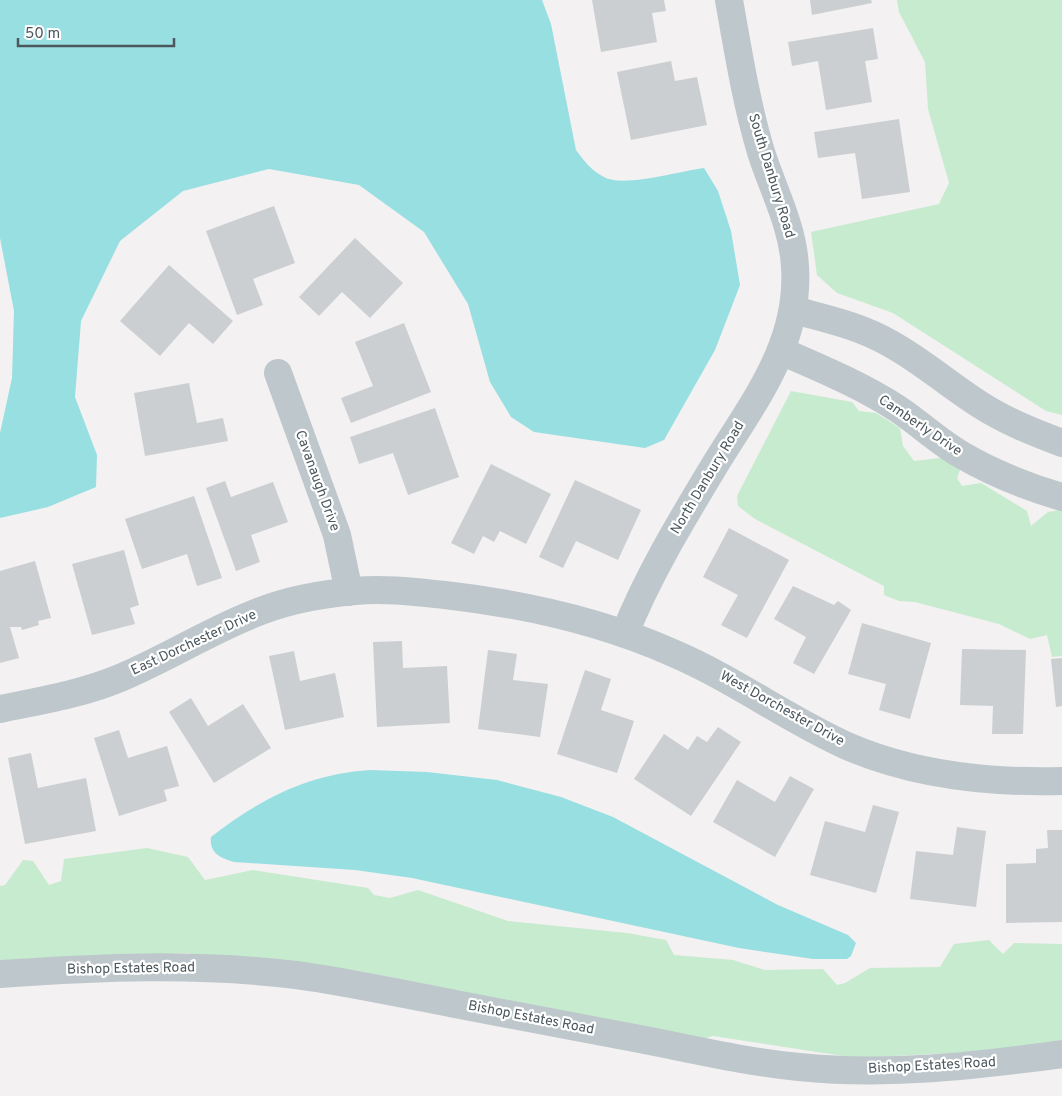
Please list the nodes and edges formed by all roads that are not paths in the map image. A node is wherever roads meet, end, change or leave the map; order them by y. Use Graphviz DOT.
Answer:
graph roads {
  1 [pos="729,0"];
  2 [pos="792,317"];
  3 [pos="780,351"];
  4 [pos="278,373"];
  5 [pos="1062,442"];
  6 [pos="1062,497"];
  7 [pos="349,592"];
  8 [pos="625,633"];
  9 [pos="0,709"];
  10 [pos="1062,781"];
  11 [pos="0,974"];
  12 [pos="1062,1054"];
  1 -- 2 [label="street, South Danbury Road"];
  2 -- 3 [label="street, North Danbury Road"];
  2 -- 5 [label="street"];
  3 -- 6 [label="street, Camberly Drive"];
  3 -- 8 [label="street, North Danbury Road"];
  4 -- 7 [label="street, Cavanaugh Drive"];
  7 -- 8 [label="street, East Dorchester Drive"];
  7 -- 9 [label="street, East Dorchester Drive"];
  8 -- 10 [label="street, West Dorchester Drive"];
  11 -- 12 [label="street, Bishop Estates Road"];
}
